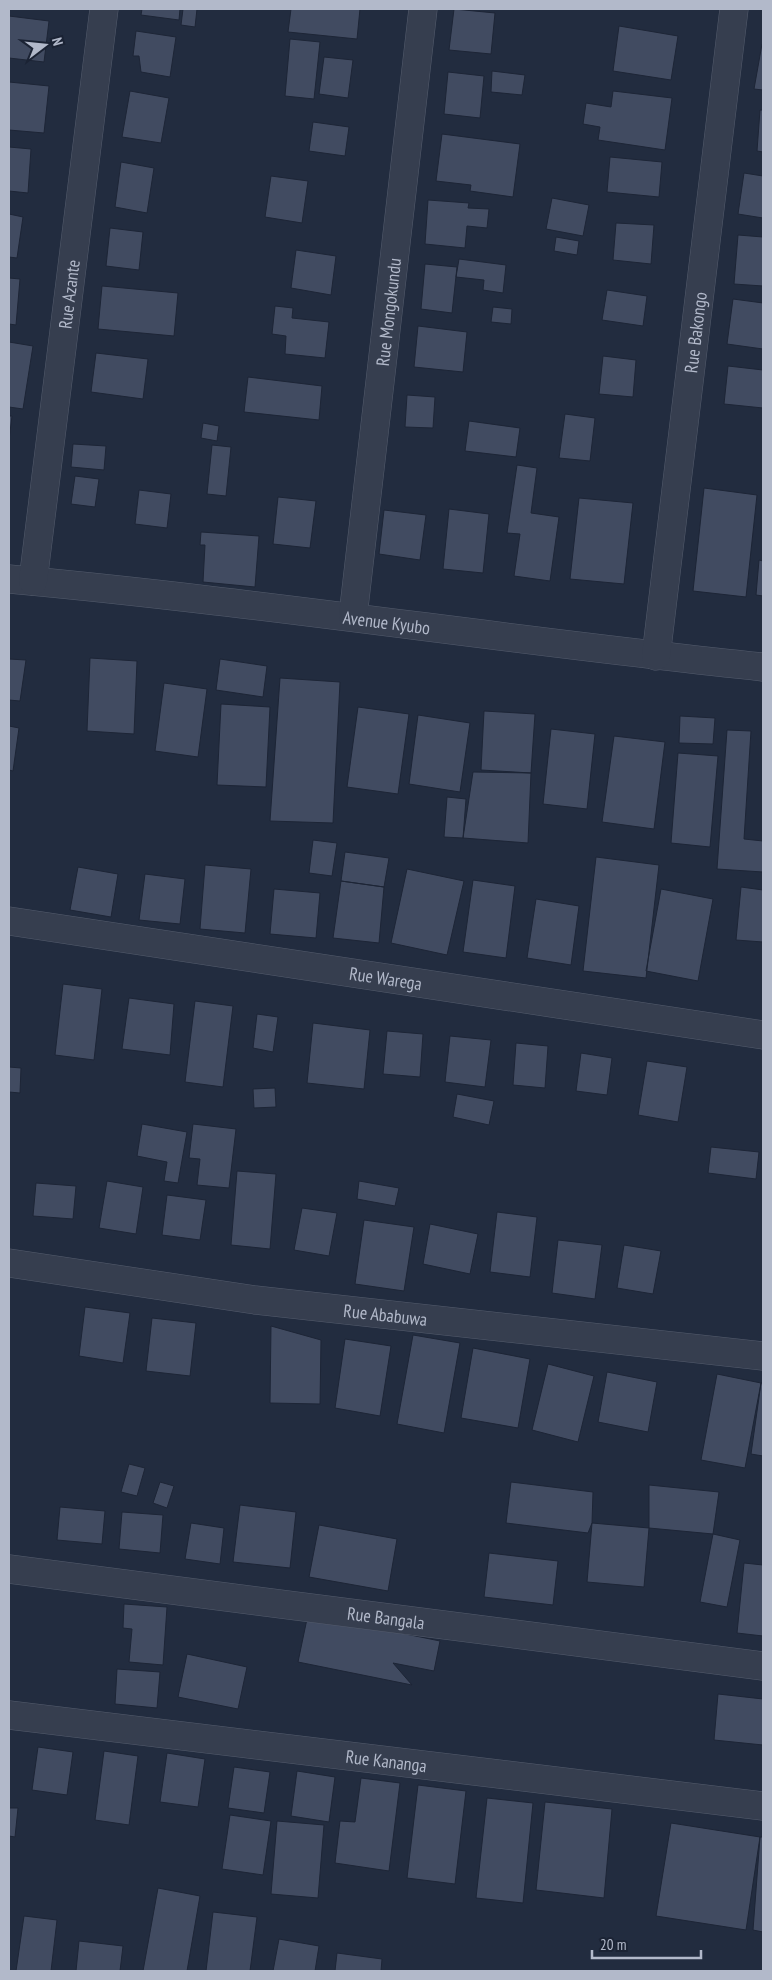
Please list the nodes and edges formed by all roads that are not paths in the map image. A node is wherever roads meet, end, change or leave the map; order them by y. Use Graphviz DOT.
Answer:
graph roads {
  1 [pos="104,9"];
  2 [pos="424,9"];
  3 [pos="734,9"];
  4 [pos="21,580"];
  5 [pos="353,616"];
  6 [pos="656,656"];
  7 [pos="763,667"];
  8 [pos="9,921"];
  9 [pos="763,1035"];
  10 [pos="9,1263"];
  11 [pos="763,1356"];
  12 [pos="9,1569"];
  13 [pos="763,1666"];
  14 [pos="9,1715"];
  15 [pos="763,1806"];
  1 -- 4 [label="street, Rue Azante"];
  2 -- 5 [label="street, Rue Mongokundu"];
  3 -- 6 [label="street, Rue Bakongo"];
  4 -- 5 [label="street, Avenue Kyubo"];
  5 -- 6 [label="street, Avenue Kyubo"];
  6 -- 7 [label="street, Avenue Kyubo"];
  8 -- 9 [label="street, Rue Warega"];
  10 -- 11 [label="street, Rue Ababuwa"];
  12 -- 13 [label="street, Rue Bangala"];
  14 -- 15 [label="street, Rue Kananga"];
}
